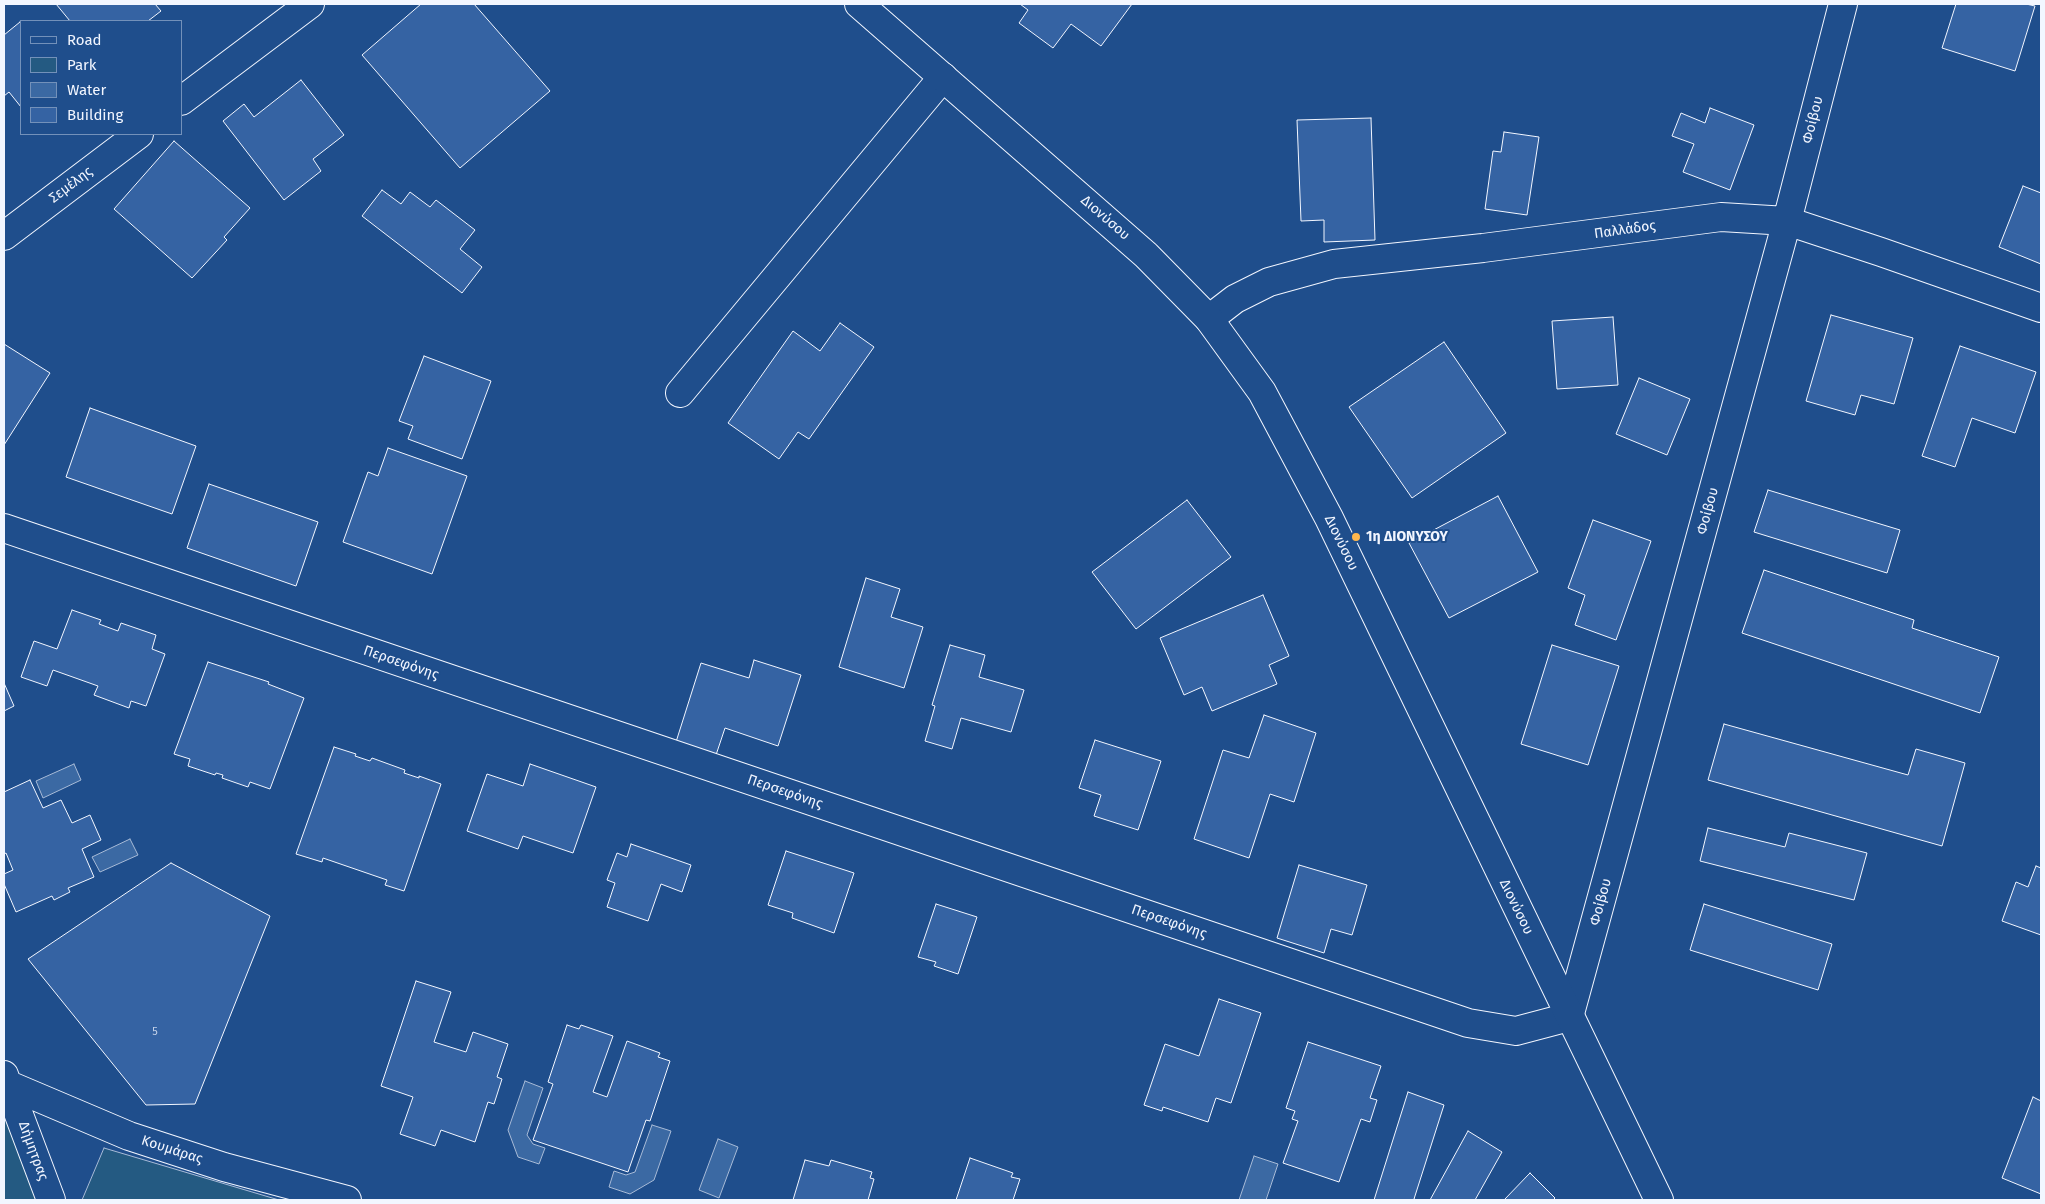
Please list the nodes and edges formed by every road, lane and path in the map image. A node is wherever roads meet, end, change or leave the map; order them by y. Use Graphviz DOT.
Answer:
graph roads {
  1 [pos="310,4"];
  2 [pos="859,4"];
  3 [pos="1843,4"];
  4 [pos="943,77"];
  5 [pos="182,101"];
  6 [pos="138,135"];
  7 [pos="1787,221"];
  8 [pos="4,236"];
  9 [pos="2041,308"];
  10 [pos="1209,320"];
  11 [pos="680,393"];
  12 [pos="4,528"];
  13 [pos="1569,1017"];
  14 [pos="5,1081"];
  15 [pos="51,1200"];
  16 [pos="347,1200"];
  17 [pos="1659,1200"];
  1 -- 5 [label="street"];
  2 -- 4 [label="street, Διονύσου"];
  3 -- 7 [label="street, Φοίβου"];
  4 -- 10 [label="street, Διονύσου"];
  4 -- 11 [label="street"];
  6 -- 8 [label="street, Σεμέλης"];
  7 -- 9 [label="street, Παλλάδος"];
  7 -- 10 [label="street, Παλλάδος"];
  7 -- 13 [label="street, Φοίβου"];
  10 -- 13 [label="street, Διονύσου"];
  12 -- 13 [label="street, Περσεφόνης"];
  13 -- 17 [label="street, Διονύσου"];
  14 -- 15 [label="street, Δήμητρας"];
  14 -- 16 [label="street, Κουμάρας"];
}
